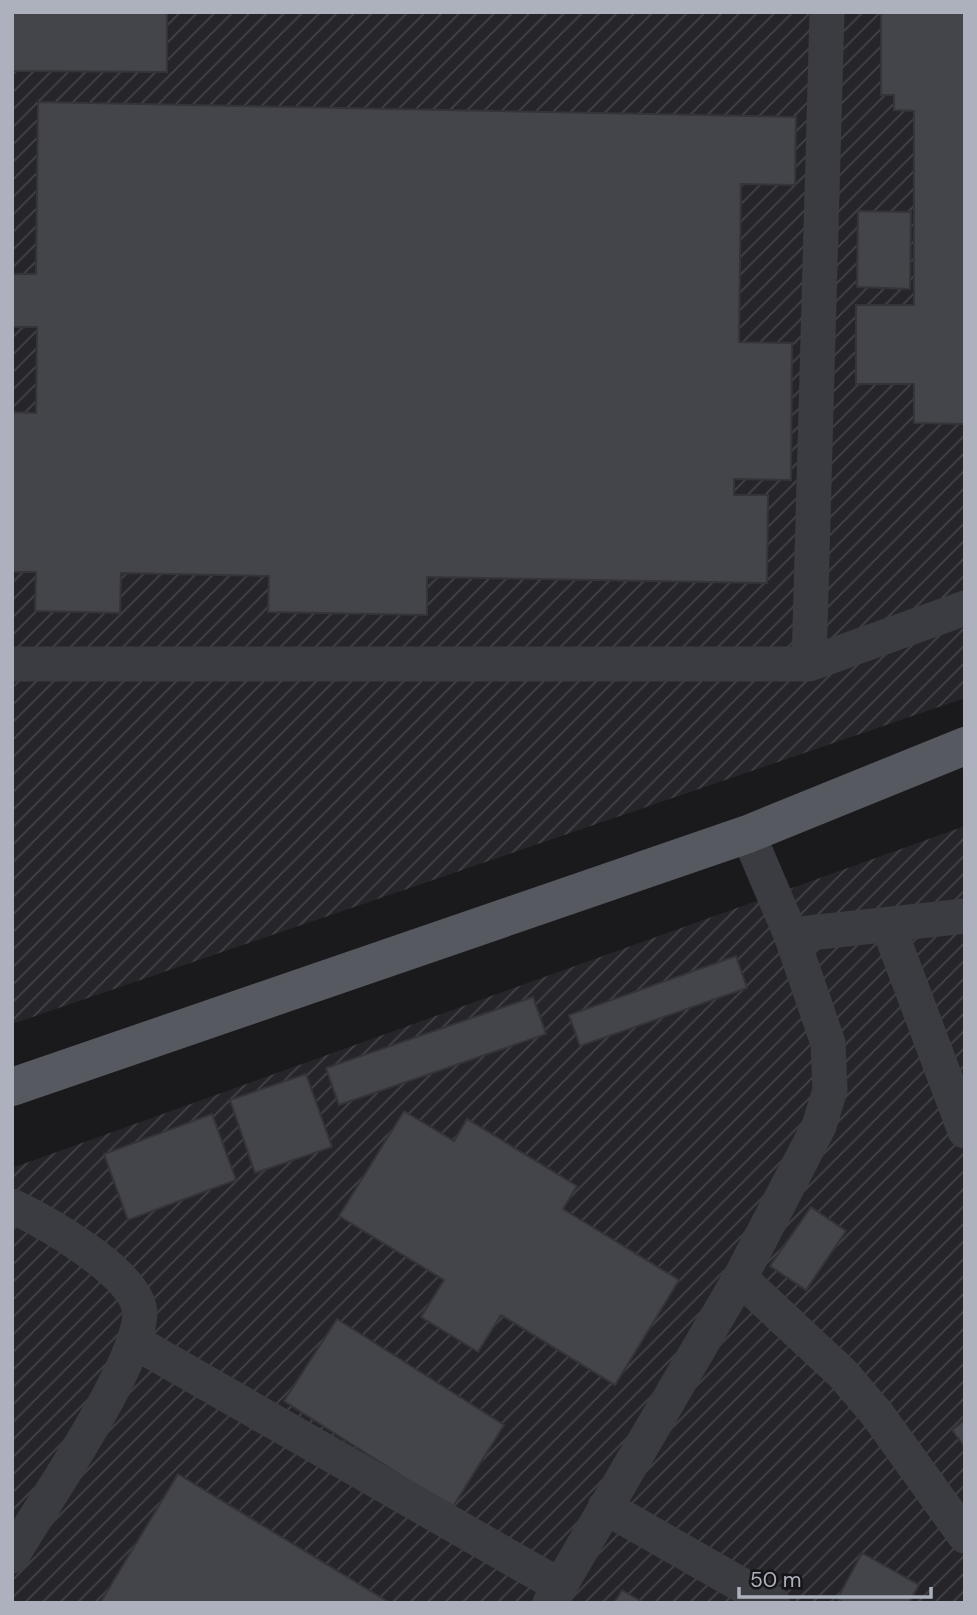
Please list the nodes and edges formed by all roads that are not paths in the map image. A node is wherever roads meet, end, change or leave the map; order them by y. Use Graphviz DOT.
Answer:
graph roads {
  1 [pos="827,12"];
  2 [pos="965,608"];
  3 [pos="12,664"];
  4 [pos="809,664"];
  5 [pos="965,746"];
  6 [pos="748,834"];
  7 [pos="965,916"];
  8 [pos="888,925"];
  9 [pos="791,935"];
  10 [pos="12,1087"];
  11 [pos="965,1131"];
  12 [pos="12,1206"];
  13 [pos="740,1278"];
  14 [pos="135,1342"];
  15 [pos="605,1507"];
  16 [pos="965,1536"];
  17 [pos="12,1556"];
  18 [pos="555,1594"];
  19 [pos="773,1603"];
  1 -- 4 [label="lane"];
  2 -- 4 [label="lane"];
  3 -- 4 [label="lane"];
  5 -- 6 [label="main road"];
  6 -- 9 [label="lane"];
  6 -- 10 [label="main road"];
  7 -- 8 [label="lane"];
  8 -- 9 [label="lane"];
  8 -- 11 [label="lane"];
  9 -- 13 [label="lane"];
  12 -- 14 [label="lane"];
  13 -- 15 [label="lane"];
  13 -- 16 [label="lane"];
  14 -- 17 [label="lane"];
  14 -- 18 [label="lane"];
  15 -- 18 [label="lane"];
  15 -- 19 [label="lane"];
}
